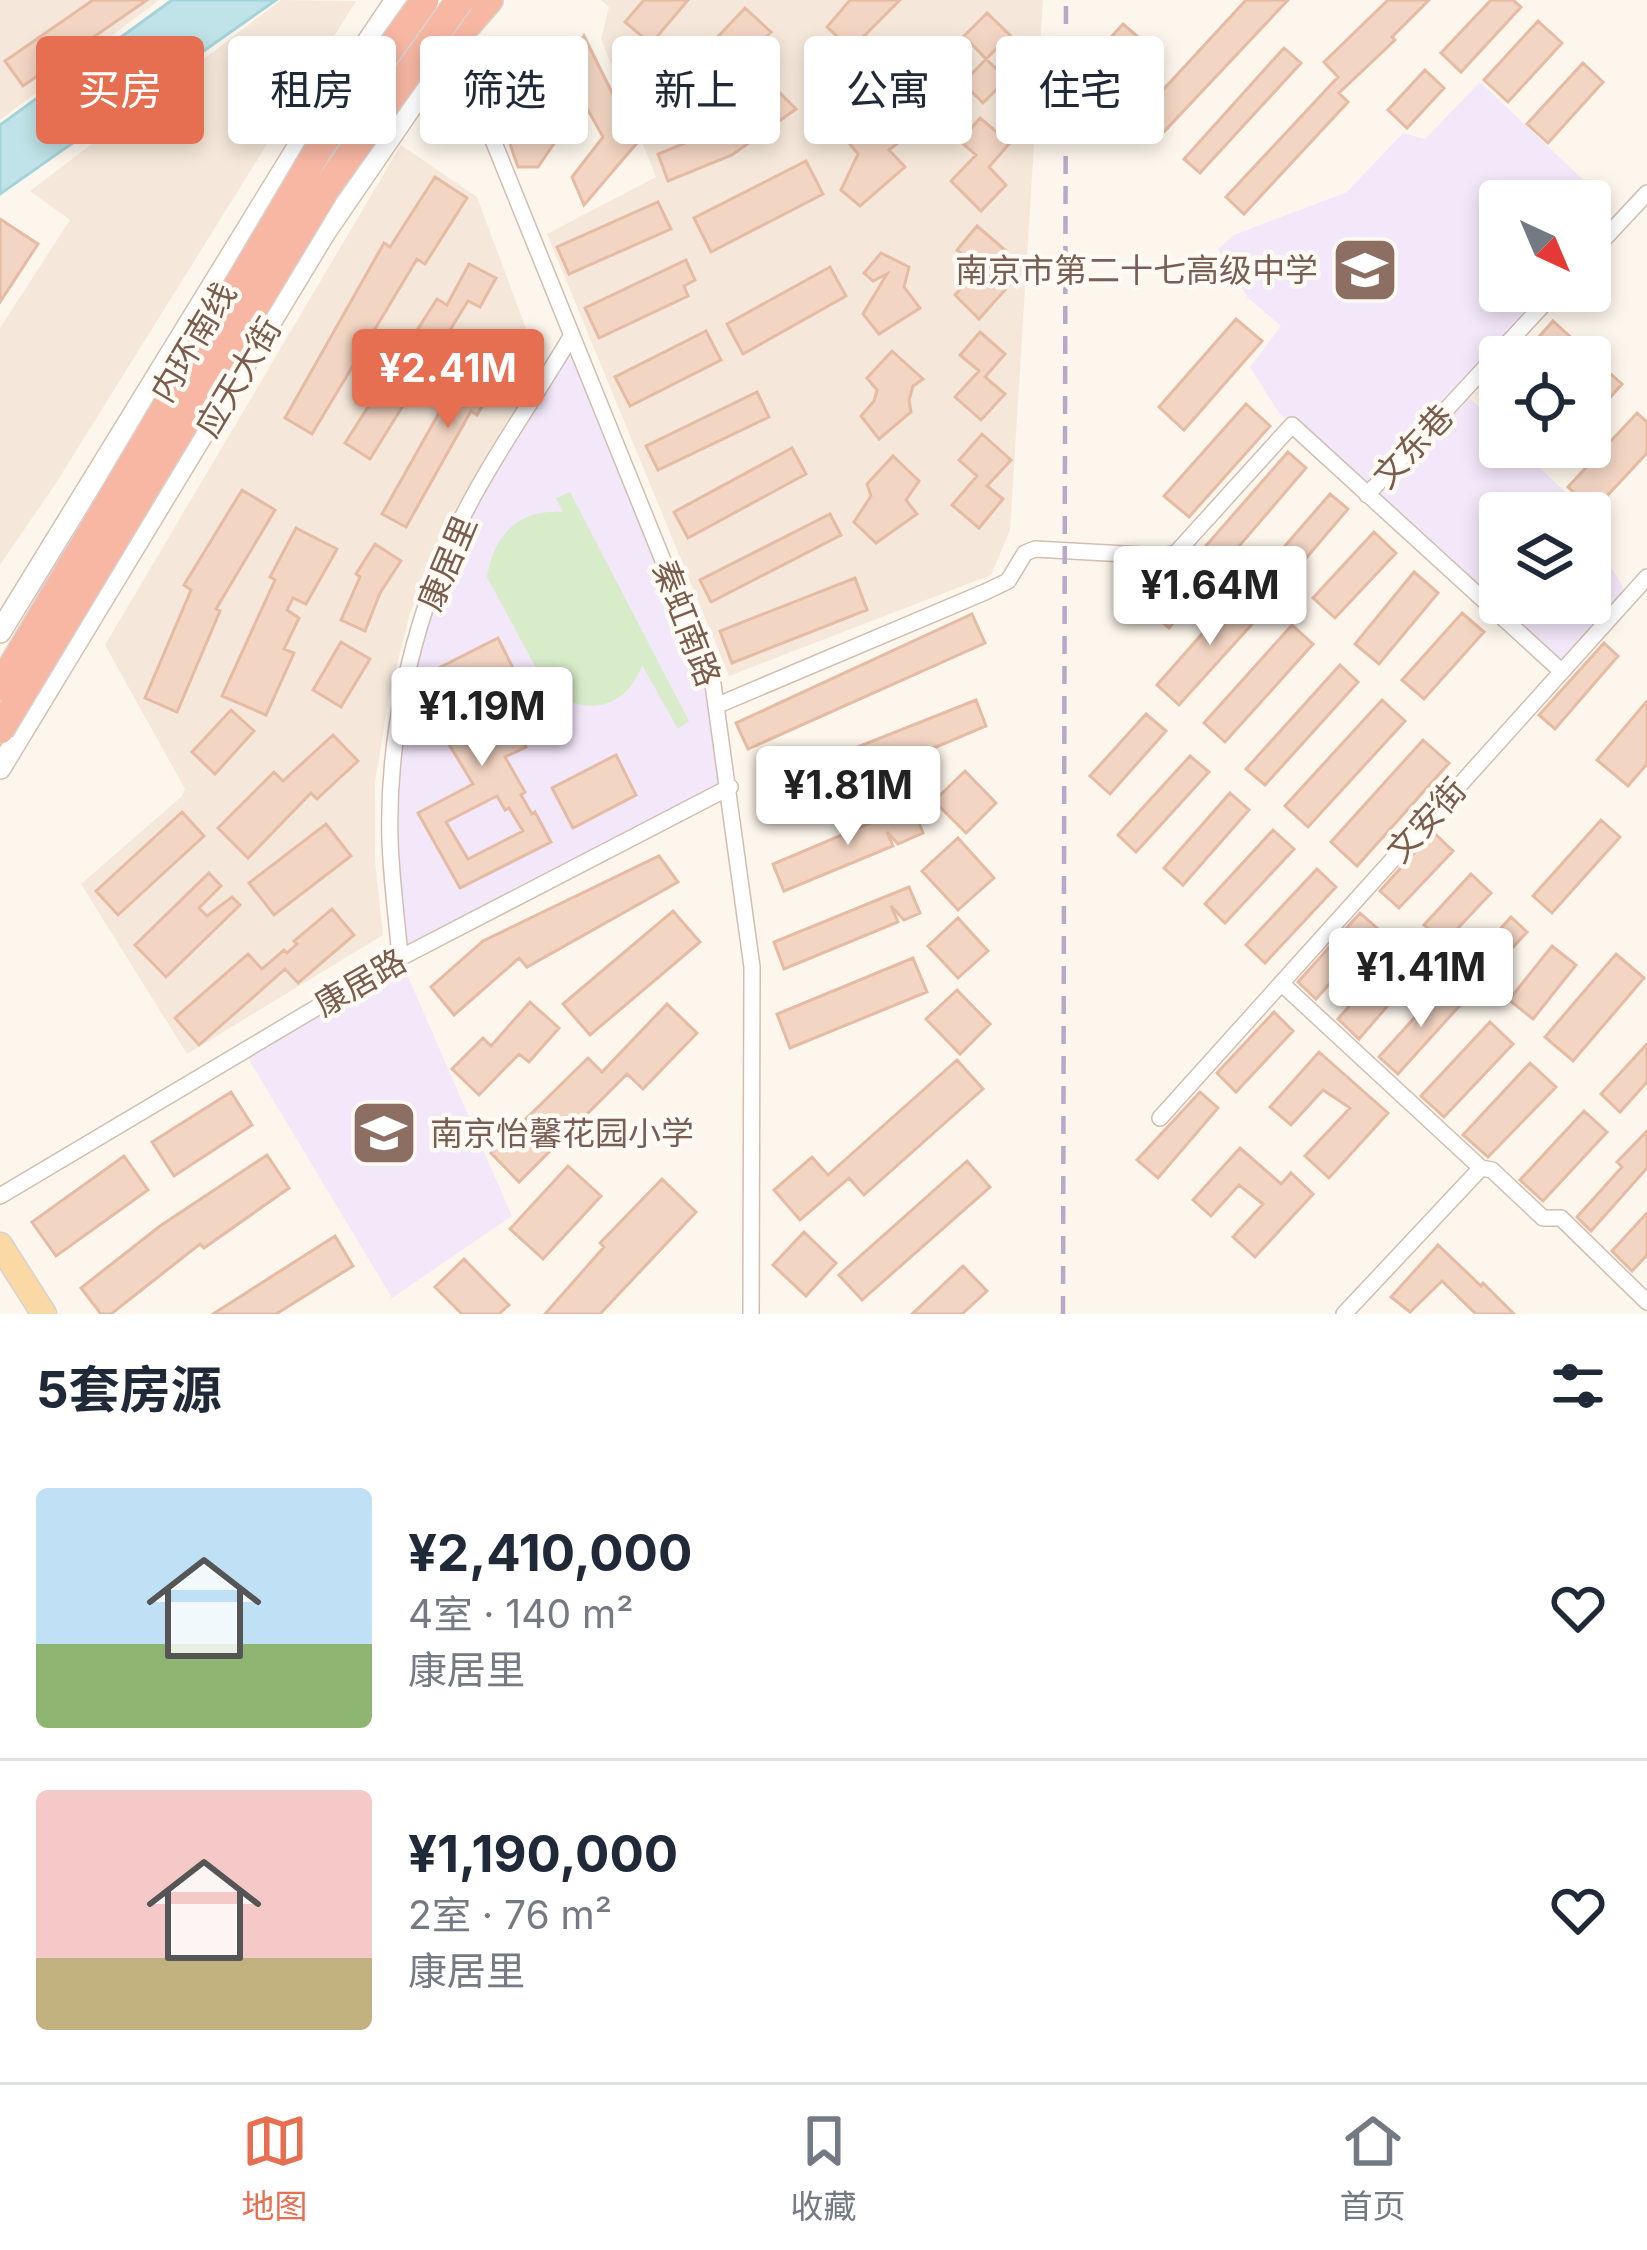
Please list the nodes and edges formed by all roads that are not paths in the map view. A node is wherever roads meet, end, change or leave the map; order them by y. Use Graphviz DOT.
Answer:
graph roads {
  1 [pos="423,0"];
  2 [pos="460,0"];
  3 [pos="492,0"];
  4 [pos="391,3"];
  5 [pos="451,36"];
  6 [pos="458,36"];
  7 [pos="420,91"];
  8 [pos="496,144"];
  9 [pos="1647,193"];
  10 [pos="1611,232"];
  11 [pos="1537,312"];
  12 [pos="572,335"];
  13 [pos="1367,495"];
  14 [pos="1647,577"];
  15 [pos="0,632"];
  16 [pos="1559,670"];
  17 [pos="0,687"];
  18 [pos="718,705"];
  19 [pos="0,730"];
  20 [pos="0,768"];
  21 [pos="730,787"];
  22 [pos="400,958"];
  23 [pos="1281,983"];
  24 [pos="1160,1118"];
  25 [pos="1480,1168"];
  26 [pos="0,1196"];
  27 [pos="0,1245"];
  28 [pos="1647,1302"];
  29 [pos="44,1314"];
  30 [pos="751,1314"];
  31 [pos="1344,1314"];
  1 -- 5 [label="street, 秦虹南路"];
  1 -- 17 [label="highway, 内环南线, bridge"];
  2 -- 19 [label="highway, 内环南线, bridge"];
  3 -- 6 [label="highway"];
  4 -- 15 [label="main road, 应天大街"];
  7 -- 20 [label="main road, 应天大街"];
  8 -- 12 [label="street, 秦虹南路"];
  9 -- 10 [label="street"];
  11 -- 13 [label="street, 文东巷"];
  12 -- 18 [label="street, 秦虹南路"];
  12 -- 22 [label="street, 康居里"];
  13 -- 16 [label="street"];
  13 -- 18 [label="street"];
  14 -- 16 [label="street, 文安街"];
  16 -- 23 [label="street, 文安街"];
  18 -- 21 [label="street, 秦虹南路"];
  21 -- 22 [label="street, 康居路"];
  21 -- 30 [label="street, 秦虹南路"];
  22 -- 26 [label="street, 康居路"];
  23 -- 24 [label="street, 文安街"];
  23 -- 25 [label="street"];
  25 -- 28 [label="street"];
  25 -- 31 [label="street"];
  27 -- 29 [label="main road"];
}
